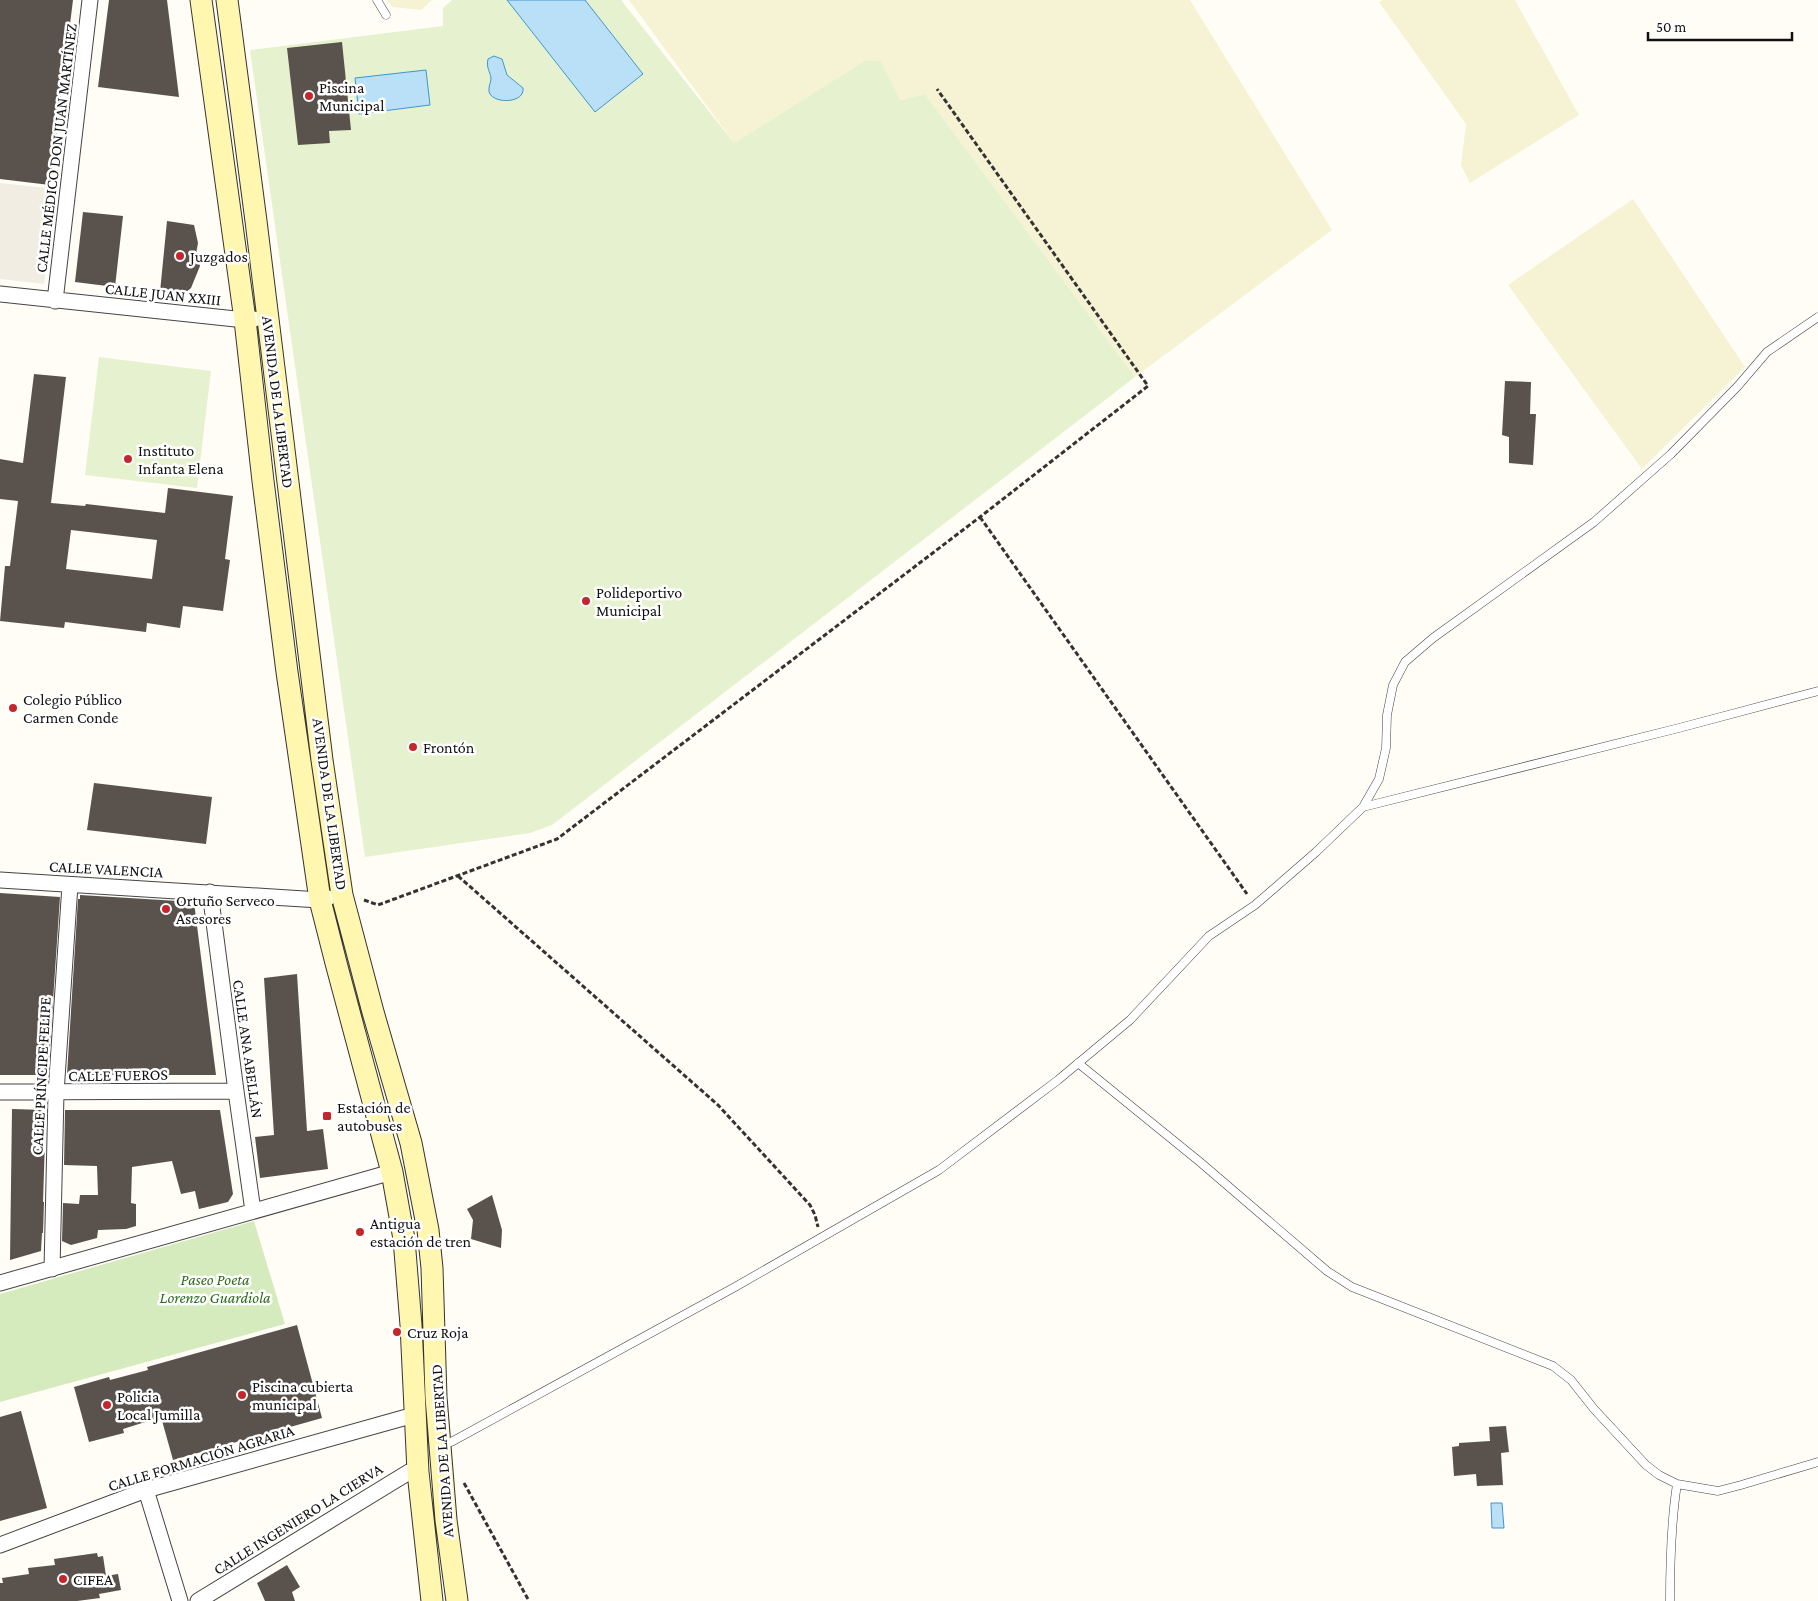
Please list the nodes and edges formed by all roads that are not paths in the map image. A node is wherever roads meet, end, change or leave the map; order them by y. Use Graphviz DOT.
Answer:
graph roads {
  1 [pos="90,0"];
  2 [pos="201,0"];
  3 [pos="226,0"];
  4 [pos="377,0"];
  5 [pos="386,15"];
  6 [pos="0,294"];
  7 [pos="55,300"];
  8 [pos="1818,317"];
  9 [pos="268,318"];
  10 [pos="245,320"];
  11 [pos="1818,690"];
  12 [pos="1363,807"];
  13 [pos="0,880"];
  14 [pos="70,885"];
  15 [pos="210,892"];
  16 [pos="351,896"];
  17 [pos="320,900"];
  18 [pos="1078,1063"];
  19 [pos="236,1091"];
  20 [pos="0,1092"];
  21 [pos="56,1093"];
  22 [pos="392,1172"];
  23 [pos="253,1211"];
  24 [pos="52,1269"];
  25 [pos="0,1283"];
  26 [pos="414,1415"];
  27 [pos="440,1446"];
  28 [pos="1818,1462"];
  29 [pos="418,1472"];
  30 [pos="1677,1484"];
  31 [pos="146,1490"];
  32 [pos="0,1545"];
  33 [pos="180,1601"];
  34 [pos="198,1601"];
  35 [pos="432,1601"];
  36 [pos="457,1601"];
  37 [pos="1670,1601"];
  1 -- 7 [label="street, CALLE MÉDICO DON JUAN MARTÍNEZ"];
  2 -- 10 [label="main road"];
  3 -- 9 [label="main road, AVENIDA DE LA LIBERTAD"];
  4 -- 5 [label="lane"];
  6 -- 7 [label="street, CALLE JUAN XXIII"];
  7 -- 10 [label="street, CALLE JUAN XXIII"];
  8 -- 12 [label="lane"];
  9 -- 10 [label="street, CALLE JUAN XXIII"];
  9 -- 16 [label="main road, AVENIDA DE LA LIBERTAD"];
  10 -- 17 [label="main road"];
  11 -- 12 [label="lane"];
  12 -- 18 [label="lane"];
  13 -- 14 [label="street, CALLE VALENCIA"];
  14 -- 15 [label="street, CALLE VALENCIA"];
  14 -- 21 [label="street, CALLE PRÍNCIPE FELIPE"];
  15 -- 17 [label="street, CALLE VALENCIA"];
  15 -- 19 [label="street, CALLE ANA ABELLÁN"];
  16 -- 17 [label="street, CALLE VALENCIA"];
  16 -- 27 [label="main road, AVENIDA DE LA LIBERTAD"];
  17 -- 22 [label="main road"];
  18 -- 27 [label="lane"];
  18 -- 30 [label="lane"];
  19 -- 21 [label="street, CALLE FUEROS"];
  19 -- 23 [label="street, CALLE ANA ABELLÁN"];
  20 -- 21 [label="street, CALLE FUEROS"];
  21 -- 24 [label="street, CALLE PRÍNCIPE FELIPE"];
  22 -- 23 [label="street"];
  22 -- 26 [label="main road"];
  23 -- 24 [label="street"];
  24 -- 25 [label="street"];
  26 -- 29 [label="main road"];
  26 -- 31 [label="street, CALLE FORMACIÓN AGRARIA"];
  27 -- 36 [label="main road, AVENIDA DE LA LIBERTAD"];
  28 -- 30 [label="lane"];
  29 -- 34 [label="street, CALLE INGENIERO LA CIERVA"];
  29 -- 35 [label="main road"];
  30 -- 37 [label="lane"];
  31 -- 32 [label="street, CALLE FORMACIÓN AGRARIA"];
  31 -- 33 [label="street"];
}
